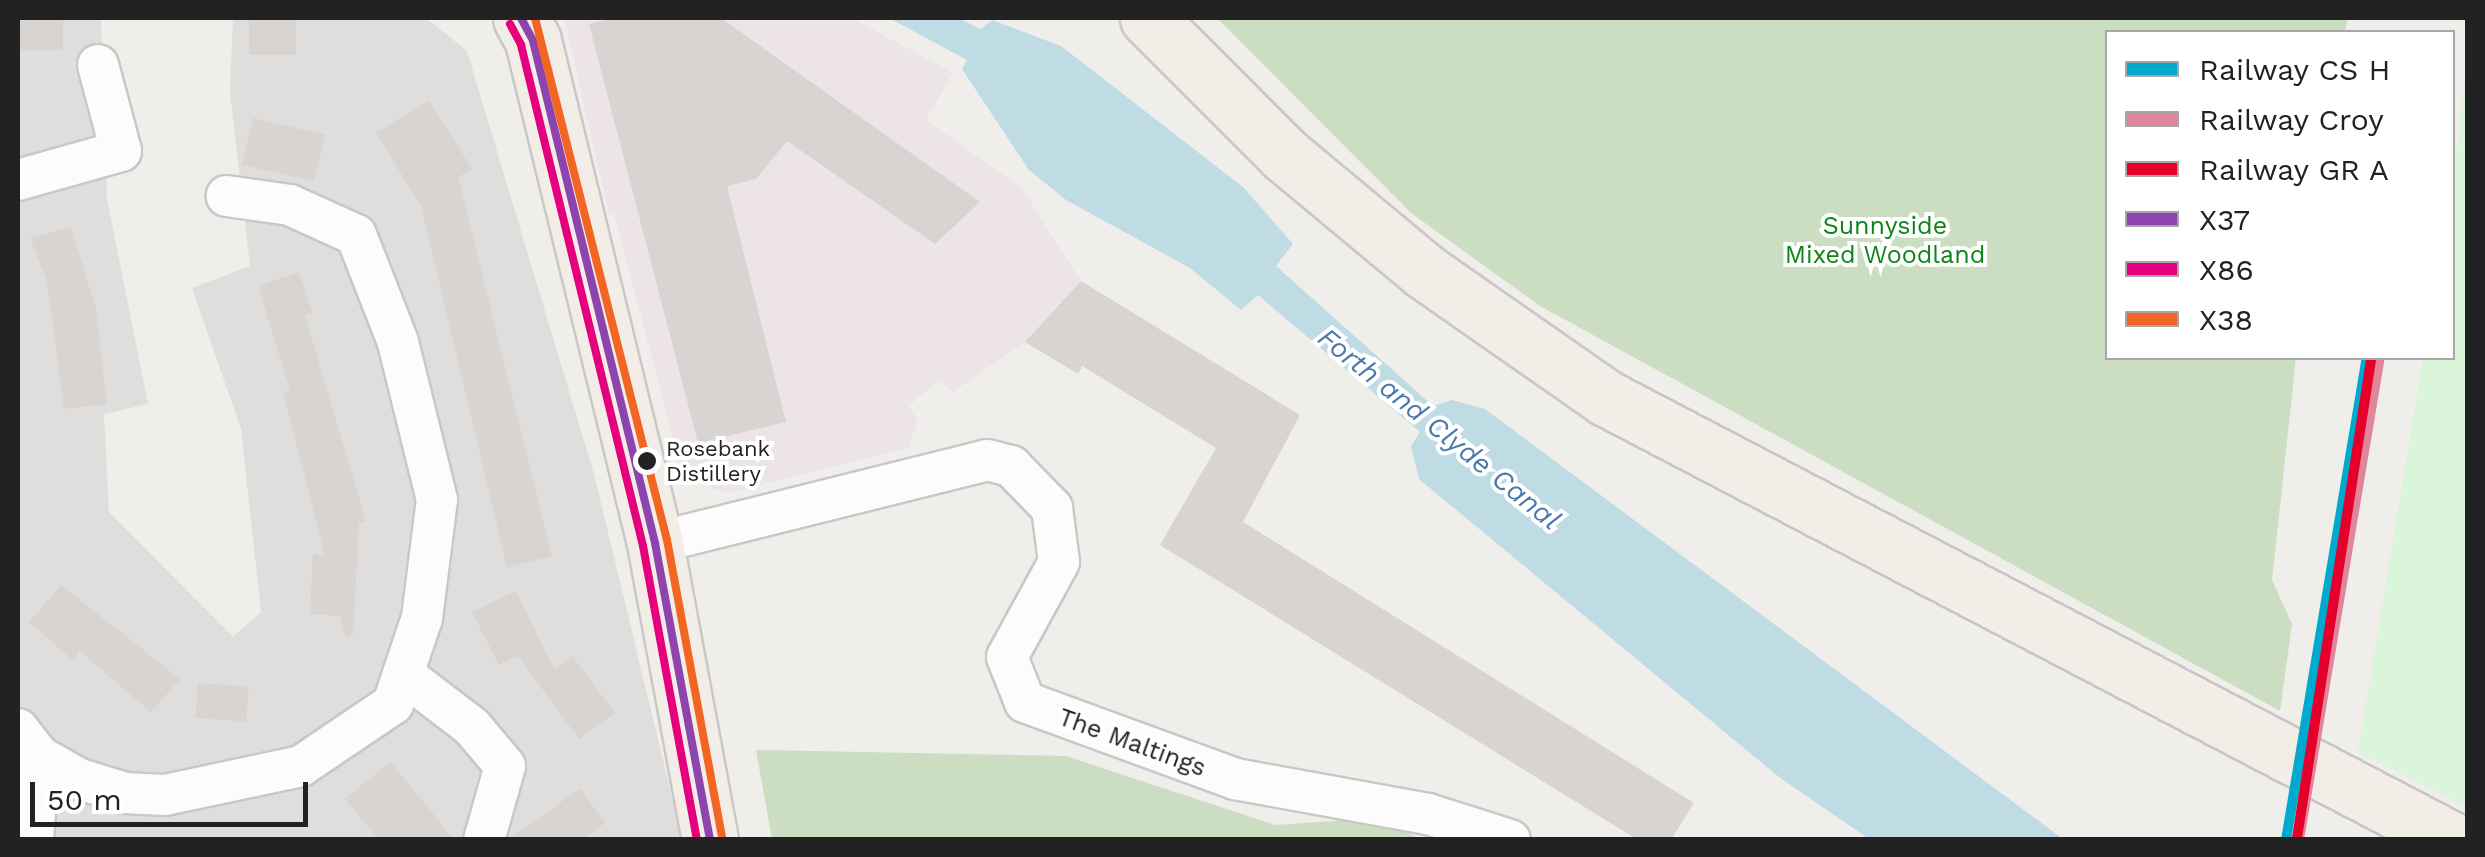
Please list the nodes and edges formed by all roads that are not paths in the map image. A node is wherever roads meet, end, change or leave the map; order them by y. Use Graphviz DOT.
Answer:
graph roads {
  1 [pos="522,18"];
  2 [pos="1148,18"];
  3 [pos="98,65"];
  4 [pos="18,180"];
  5 [pos="226,196"];
  6 [pos="655,544"];
  7 [pos="403,674"];
  8 [pos="28,742"];
  9 [pos="33,840"];
  10 [pos="484,840"];
  11 [pos="710,840"];
  12 [pos="1510,840"];
  13 [pos="2452,840"];
  1 -- 6 [label="main road"];
  2 -- 13 [label="main road"];
  3 -- 4 [label="street"];
  5 -- 7 [label="street"];
  6 -- 11 [label="main road"];
  6 -- 12 [label="street, The Maltings"];
  7 -- 8 [label="street"];
  7 -- 10 [label="street"];
  8 -- 9 [label="street"];
}
